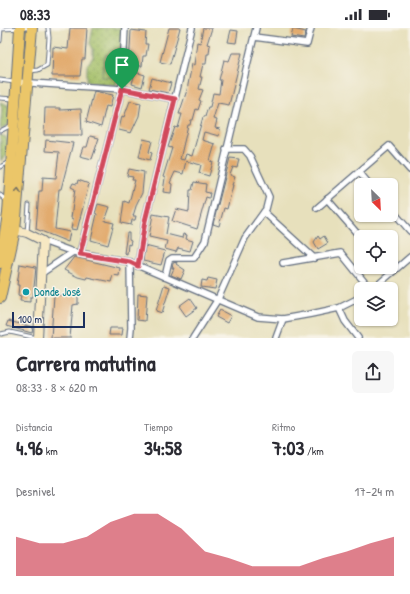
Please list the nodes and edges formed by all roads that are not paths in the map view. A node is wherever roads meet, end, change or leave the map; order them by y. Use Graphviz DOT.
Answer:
graph roads {
  1 [pos="1,28"];
  2 [pos="22,28"];
  3 [pos="32,28"];
  4 [pos="48,28"];
  5 [pos="125,28"];
  6 [pos="192,28"];
  7 [pos="256,28"];
  8 [pos="311,28"];
  9 [pos="254,37"];
  10 [pos="0,41"];
  11 [pos="31,41"];
  12 [pos="28,71"];
  13 [pos="0,80"];
  14 [pos="16,82"];
  15 [pos="27,82"];
  16 [pos="122,89"];
  17 [pos="0,98"];
  18 [pos="15,99"];
  19 [pos="175,99"];
  20 [pos="13,123"];
  21 [pos="1,131"];
  22 [pos="12,140"];
  23 [pos="226,149"];
  24 [pos="16,162"];
  25 [pos="0,167"];
  26 [pos="410,170"];
  27 [pos="359,172"];
  28 [pos="364,178"];
  29 [pos="0,195"];
  30 [pos="327,199"];
  31 [pos="8,202"];
  32 [pos="29,205"];
  33 [pos="317,208"];
  34 [pos="264,212"];
  35 [pos="28,217"];
  36 [pos="398,217"];
  37 [pos="11,218"];
  38 [pos="354,230"];
  39 [pos="410,231"];
  40 [pos="27,233"];
  41 [pos="43,241"];
  42 [pos="73,252"];
  43 [pos="80,254"];
  44 [pos="410,257"];
  45 [pos="314,258"];
  46 [pos="130,262"];
  47 [pos="0,263"];
  48 [pos="283,263"];
  49 [pos="138,266"];
  50 [pos="42,273"];
  51 [pos="165,277"];
  52 [pos="365,282"];
  53 [pos="380,282"];
  54 [pos="0,298"];
  55 [pos="218,299"];
  56 [pos="354,300"];
  57 [pos="339,308"];
  58 [pos="283,319"];
  59 [pos="0,335"];
  60 [pos="38,338"];
  61 [pos="130,338"];
  62 [pos="193,338"];
  63 [pos="276,338"];
  64 [pos="358,338"];
  1 -- 2 [label="lane"];
  1 -- 10 [label="lane"];
  2 -- 11 [label="lane"];
  2 -- 14 [label="highway"];
  3 -- 11 [label="highway"];
  4 -- 12 [label="lane"];
  5 -- 16 [label="street"];
  6 -- 19 [label="street"];
  7 -- 9 [label="street"];
  8 -- 9 [label="street"];
  9 -- 23 [label="street"];
  11 -- 12 [label="highway"];
  12 -- 15 [label="highway"];
  13 -- 14 [label="lane"];
  14 -- 15 [label="street"];
  14 -- 18 [label="highway"];
  14 -- 24 [label="highway"];
  15 -- 16 [label="street"];
  15 -- 24 [label="highway"];
  16 -- 19 [label="street"];
  16 -- 43 [label="street"];
  17 -- 18 [label="lane"];
  18 -- 20 [label="highway"];
  19 -- 49 [label="street"];
  20 -- 21 [label="lane"];
  20 -- 22 [label="highway"];
  21 -- 22 [label="lane"];
  22 -- 24 [label="highway"];
  23 -- 34 [label="street"];
  23 -- 51 [label="street"];
  24 -- 25 [label="lane"];
  24 -- 31 [label="highway"];
  37 -- 24 [label="highway, one-way"];
  26 -- 27 [label="street"];
  27 -- 28 [label="street"];
  27 -- 30 [label="street"];
  29 -- 31 [label="lane"];
  30 -- 33 [label="street"];
  30 -- 38 [label="street"];
  31 -- 37 [label="highway"];
  31 -- 37 [label="highway"];
  32 -- 35 [label="lane"];
  34 -- 45 [label="street"];
  34 -- 55 [label="street"];
  35 -- 37 [label="lane"];
  35 -- 40 [label="lane"];
  36 -- 39 [label="street"];
  37 -- 40 [label="street"];
  37 -- 47 [label="highway"];
  37 -- 54 [label="highway"];
  40 -- 41 [label="street"];
  41 -- 42 [label="street"];
  41 -- 50 [label="street"];
  42 -- 43 [label="street"];
  42 -- 50 [label="street"];
  43 -- 46 [label="street"];
  44 -- 53 [label="street"];
  45 -- 48 [label="street"];
  45 -- 52 [label="street"];
  46 -- 49 [label="street"];
  46 -- 61 [label="street"];
  49 -- 51 [label="street"];
  50 -- 60 [label="street"];
  51 -- 55 [label="street"];
  55 -- 58 [label="street"];
  55 -- 62 [label="street"];
  56 -- 57 [label="street"];
  57 -- 58 [label="street"];
  57 -- 64 [label="street"];
  58 -- 63 [label="street"];
  59 -- 60 [label="lane"];
}
